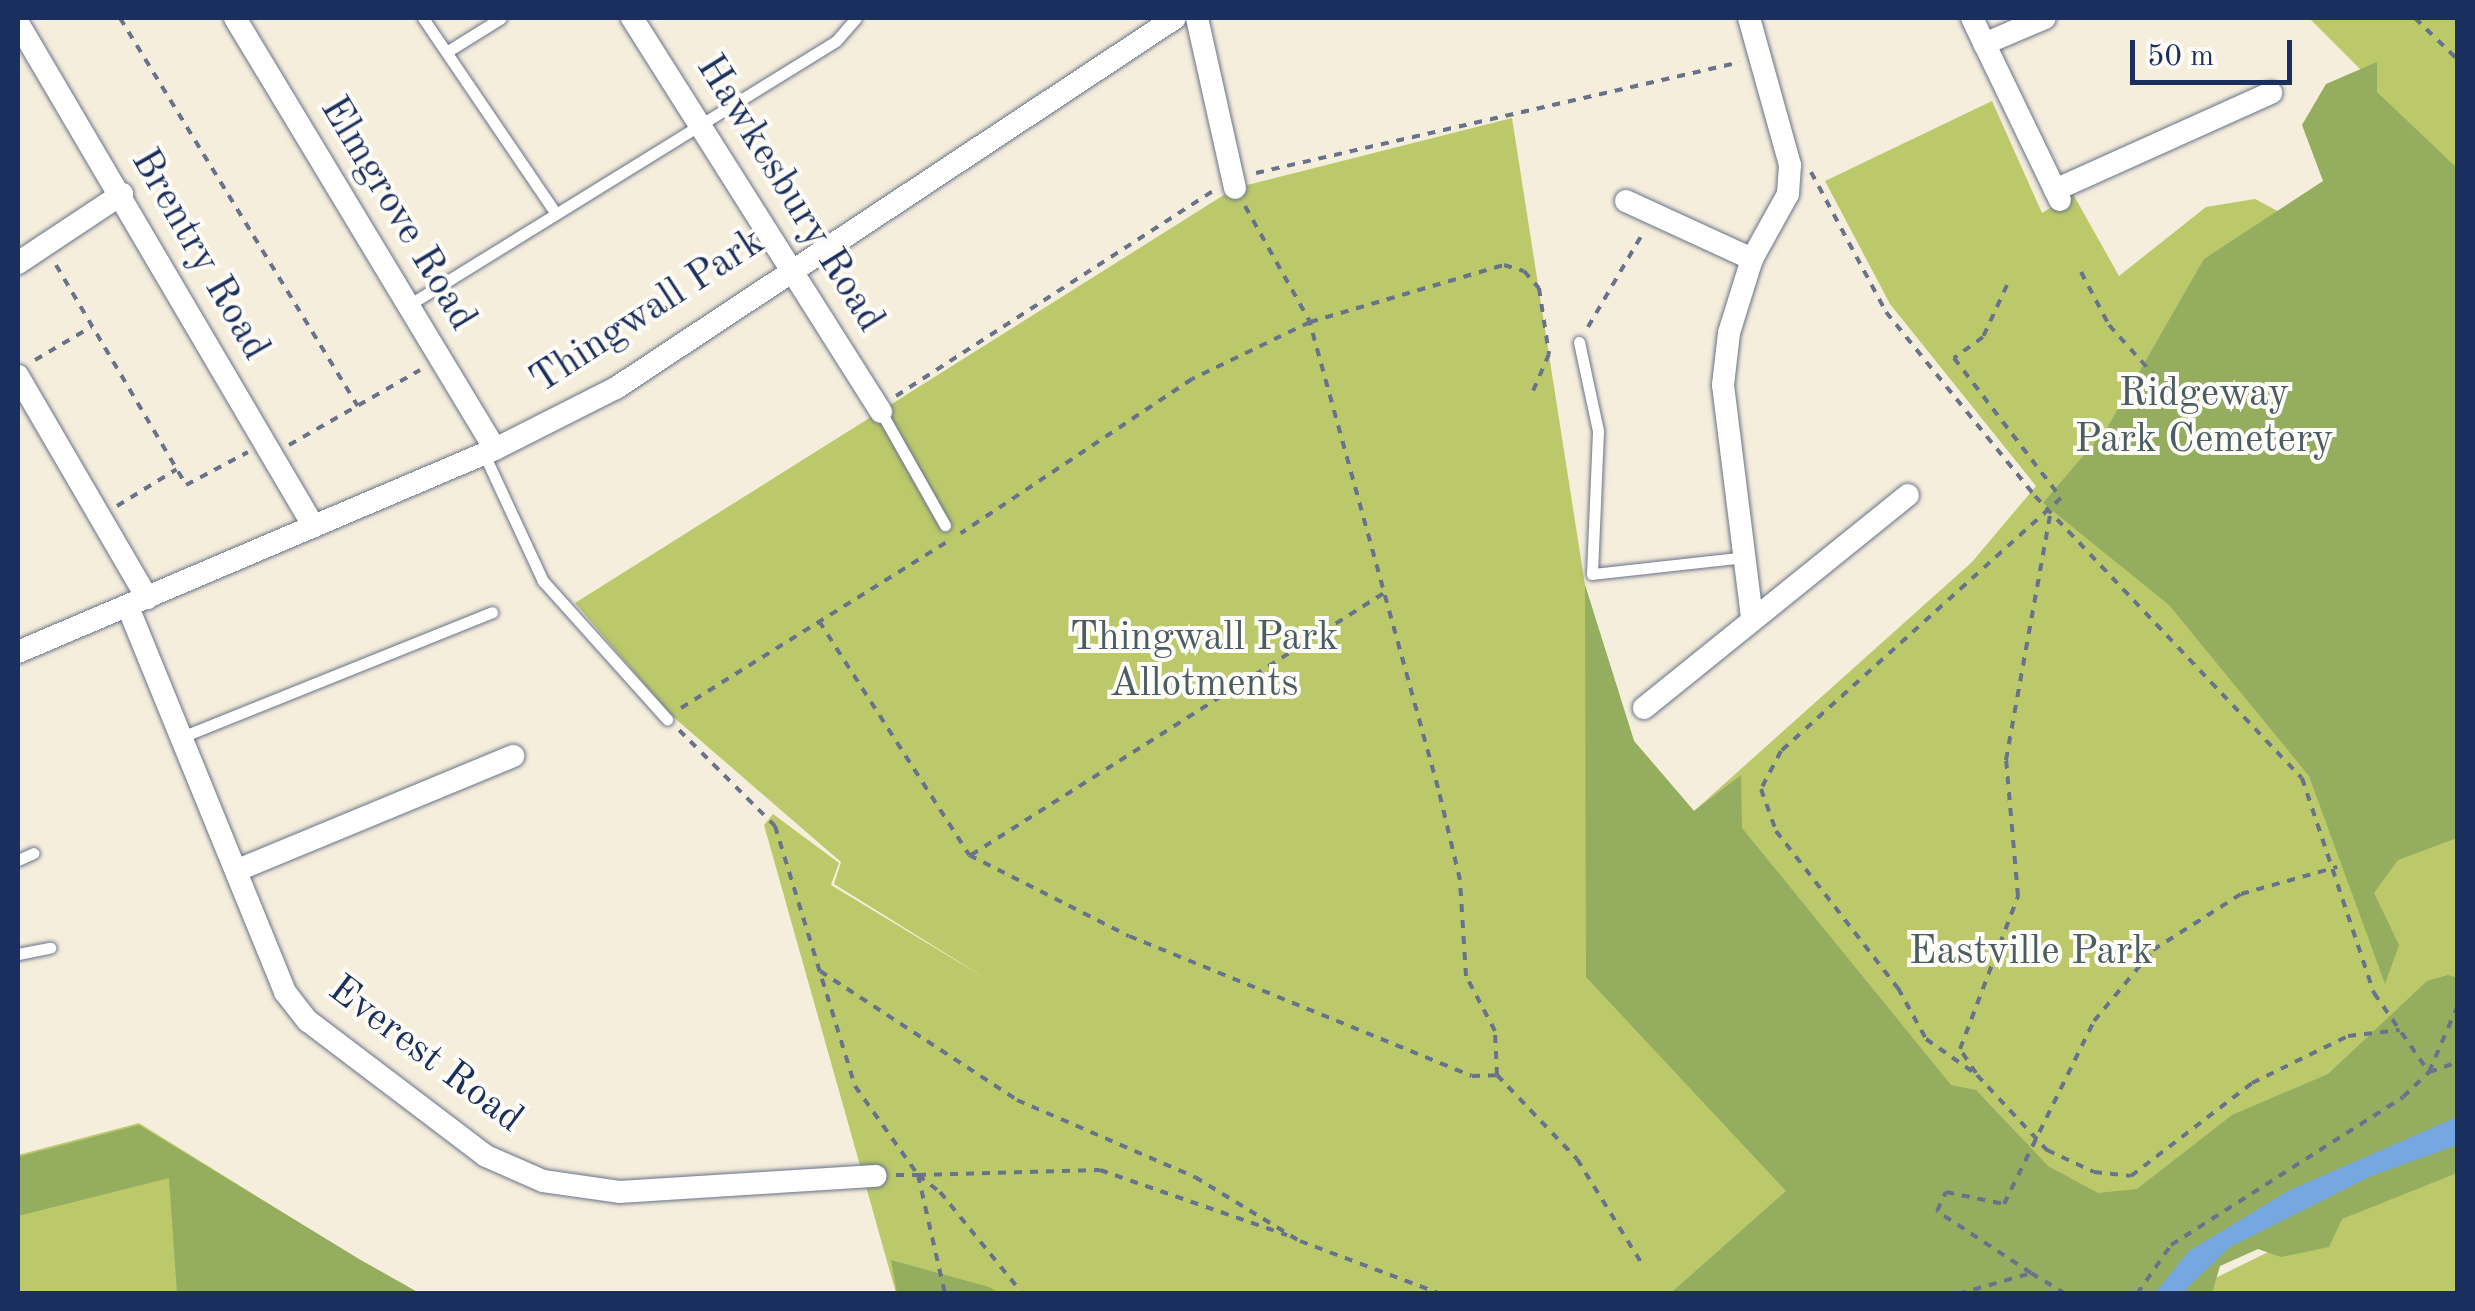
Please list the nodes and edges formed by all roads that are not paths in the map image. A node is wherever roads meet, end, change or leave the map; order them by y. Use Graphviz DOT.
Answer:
graph roads {
  1 [pos="235,18"];
  2 [pos="424,18"];
  3 [pos="501,18"];
  4 [pos="632,18"];
  5 [pos="856,18"];
  6 [pos="1175,18"];
  7 [pos="1197,18"];
  8 [pos="1748,18"];
  9 [pos="1972,18"];
  10 [pos="2045,18"];
  11 [pos="18,23"];
  12 [pos="1984,44"];
  13 [pos="448,51"];
  14 [pos="2271,94"];
  15 [pos="699,124"];
  16 [pos="1234,184"];
  17 [pos="122,194"];
  18 [pos="1626,201"];
  19 [pos="555,212"];
  20 [pos="1752,260"];
  21 [pos="18,263"];
  22 [pos="791,265"];
  23 [pos="407,306"];
  24 [pos="1579,342"];
  25 [pos="18,373"];
  26 [pos="880,410"];
  27 [pos="489,451"];
  28 [pos="1908,495"];
  29 [pos="945,525"];
  30 [pos="314,526"];
  31 [pos="1737,558"];
  32 [pos="138,603"];
  33 [pos="492,612"];
  34 [pos="1752,619"];
  35 [pos="18,652"];
  36 [pos="1644,708"];
  37 [pos="666,719"];
  38 [pos="184,736"];
  39 [pos="513,756"];
  40 [pos="34,853"];
  41 [pos="18,860"];
  42 [pos="238,870"];
  43 [pos="50,948"];
  44 [pos="18,954"];
  45 [pos="876,1176"];
  1 -- 23 [label="street, Elmgrove Road"];
  2 -- 13 [label="lane"];
  3 -- 13 [label="lane"];
  4 -- 15 [label="street, Hawkesbury Road"];
  5 -- 15 [label="lane"];
  6 -- 22 [label="street, Thingwall Park"];
  7 -- 16 [label="street"];
  8 -- 20 [label="street"];
  9 -- 12 [label="street"];
  10 -- 12 [label="street"];
  11 -- 17 [label="street, Brentry Road"];
  12 -- 14 [label="street"];
  13 -- 19 [label="lane"];
  15 -- 19 [label="lane"];
  15 -- 22 [label="street, Hawkesbury Road"];
  17 -- 21 [label="street"];
  17 -- 30 [label="street, Brentry Road"];
  18 -- 20 [label="street"];
  19 -- 23 [label="lane"];
  20 -- 31 [label="street"];
  22 -- 26 [label="street, Hawkesbury Road"];
  22 -- 27 [label="street, Thingwall Park"];
  23 -- 27 [label="street, Elmgrove Road"];
  24 -- 31 [label="lane"];
  25 -- 32 [label="street, Everest Road"];
  26 -- 29 [label="lane"];
  27 -- 30 [label="street, Thingwall Park"];
  27 -- 37 [label="lane"];
  28 -- 34 [label="street"];
  30 -- 32 [label="street, Thingwall Park"];
  31 -- 34 [label="street"];
  32 -- 35 [label="street, Thingwall Park"];
  32 -- 38 [label="street, Everest Road"];
  33 -- 38 [label="lane"];
  34 -- 36 [label="street"];
  38 -- 42 [label="street, Everest Road"];
  39 -- 42 [label="street"];
  40 -- 41 [label="lane"];
  42 -- 45 [label="street, Everest Road"];
  43 -- 44 [label="lane"];
}
